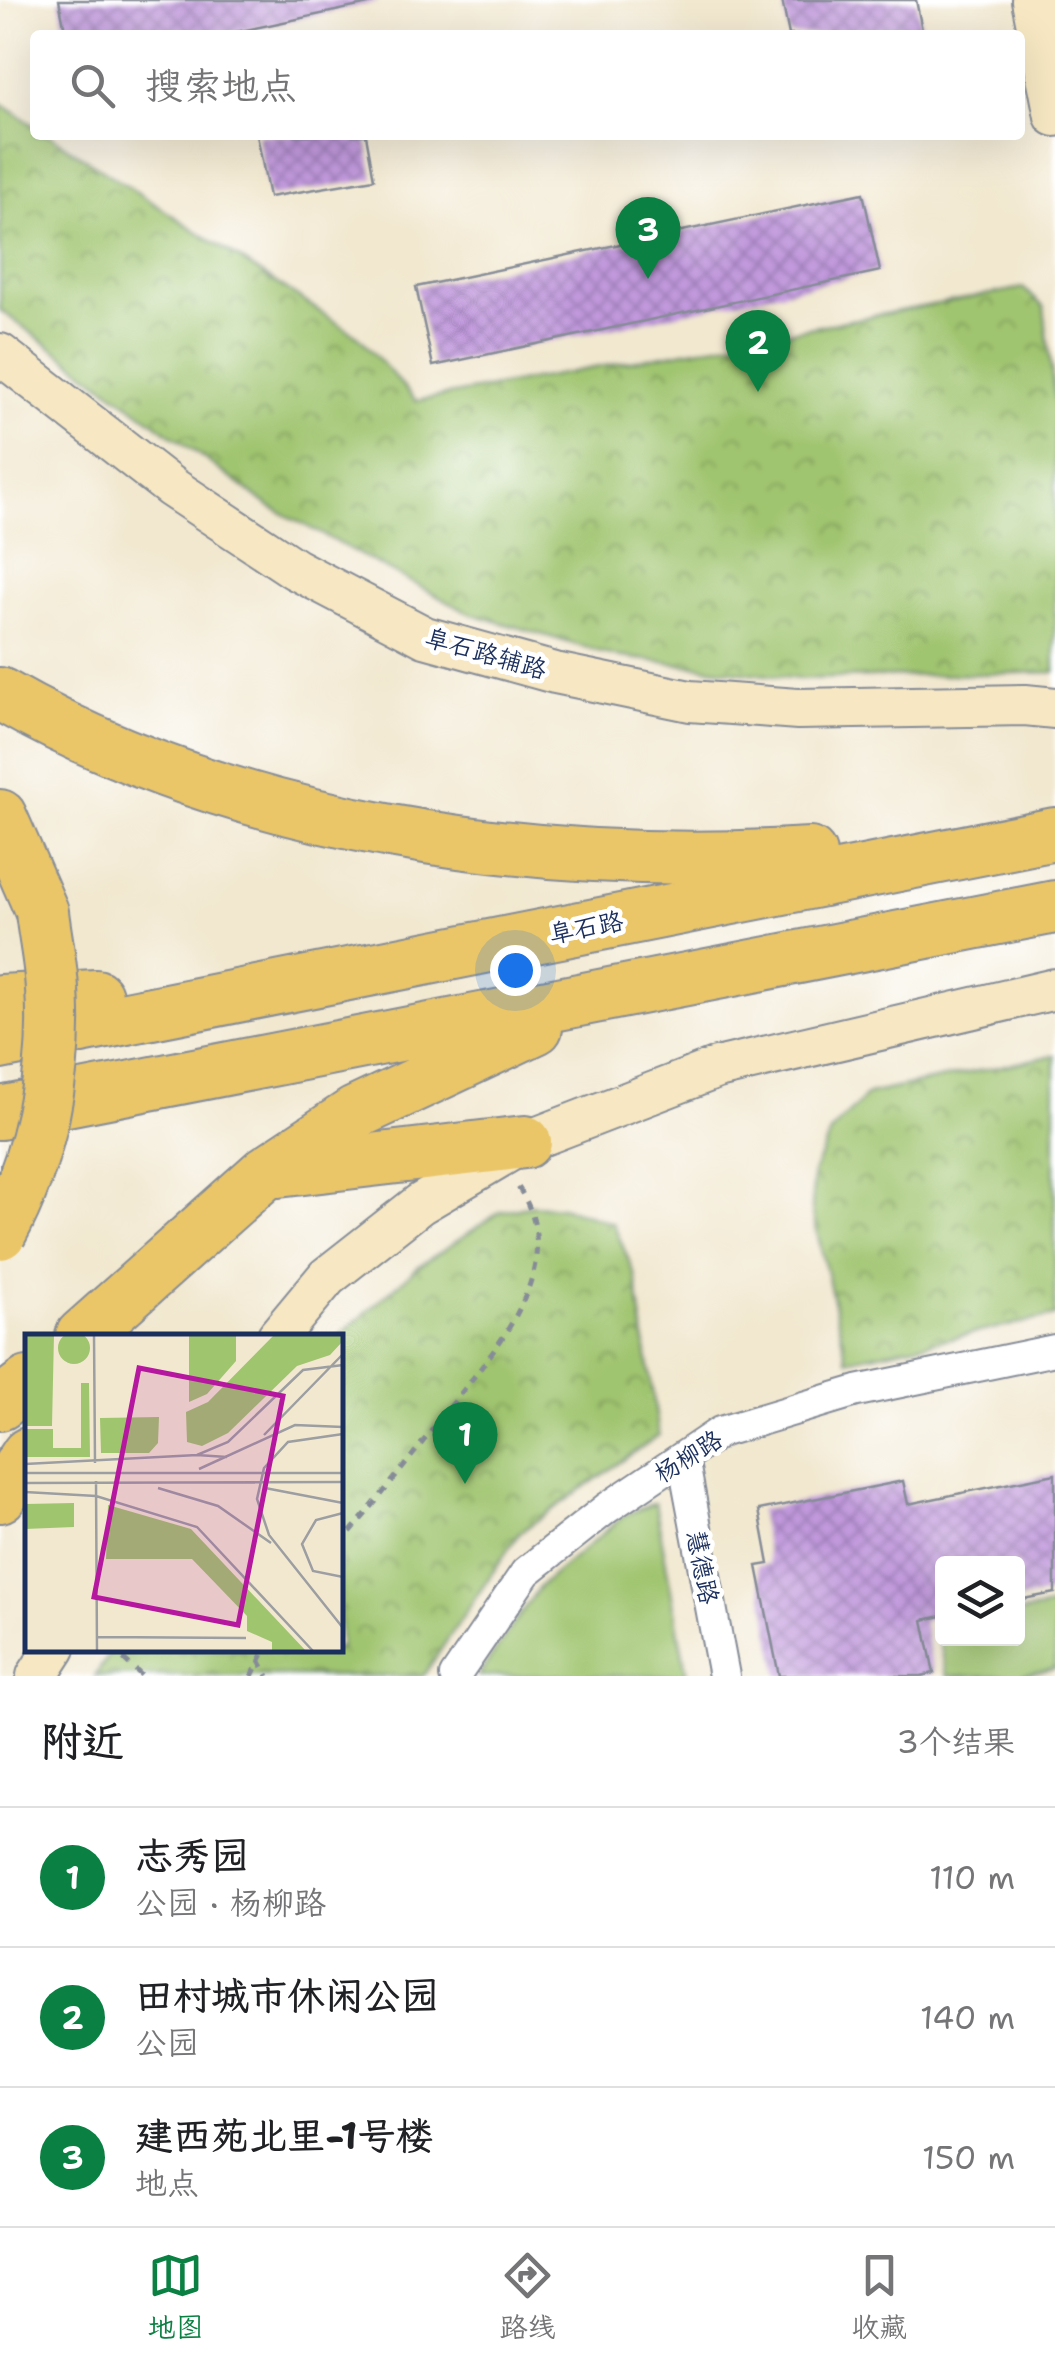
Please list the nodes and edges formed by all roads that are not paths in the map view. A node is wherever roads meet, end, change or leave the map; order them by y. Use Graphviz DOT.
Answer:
graph roads {
  1 [pos="1032,0"];
  2 [pos="1055,116"];
  3 [pos="0,354"];
  4 [pos="0,694"];
  5 [pos="1055,708"];
  6 [pos="0,816"];
  7 [pos="1035,838"];
  8 [pos="1044,910"];
  9 [pos="292,985"];
  10 [pos="1055,989"];
  11 [pos="609,994"];
  12 [pos="0,1001"];
  13 [pos="0,1043"];
  14 [pos="0,1113"];
  15 [pos="513,1151"];
  16 [pos="266,1172"];
  17 [pos="0,1233"];
  18 [pos="169,1257"];
  19 [pos="84,1334"];
  20 [pos="111,1334"];
  21 [pos="280,1334"];
  22 [pos="1055,1350"];
  23 [pos="25,1384"];
  24 [pos="0,1404"];
  25 [pos="25,1458"];
  26 [pos="683,1458"];
  27 [pos="0,1496"];
  28 [pos="53,1651"];
  29 [pos="37,1676"];
  30 [pos="455,1676"];
  31 [pos="724,1676"];
  1 -- 2 [label="street"];
  3 -- 5 [label="street, 阜石路辅路"];
  4 -- 7 [label="highway"];
  6 -- 17 [label="highway, bridge"];
  7 -- 9 [label="highway, 阜石路"];
  8 -- 11 [label="highway"];
  9 -- 12 [label="highway"];
  9 -- 13 [label="highway, 阜石路"];
  10 -- 15 [label="street"];
  11 -- 14 [label="highway"];
  11 -- 16 [label="highway"];
  15 -- 16 [label="highway"];
  15 -- 21 [label="street"];
  16 -- 18 [label="highway"];
  18 -- 19 [label="highway"];
  18 -- 20 [label="highway"];
  22 -- 26 [label="street, 杨柳路"];
  23 -- 24 [label="highway"];
  25 -- 27 [label="highway"];
  26 -- 30 [label="street, 杨柳路"];
  26 -- 31 [label="street, 慧德路"];
  28 -- 29 [label="street"];
}
